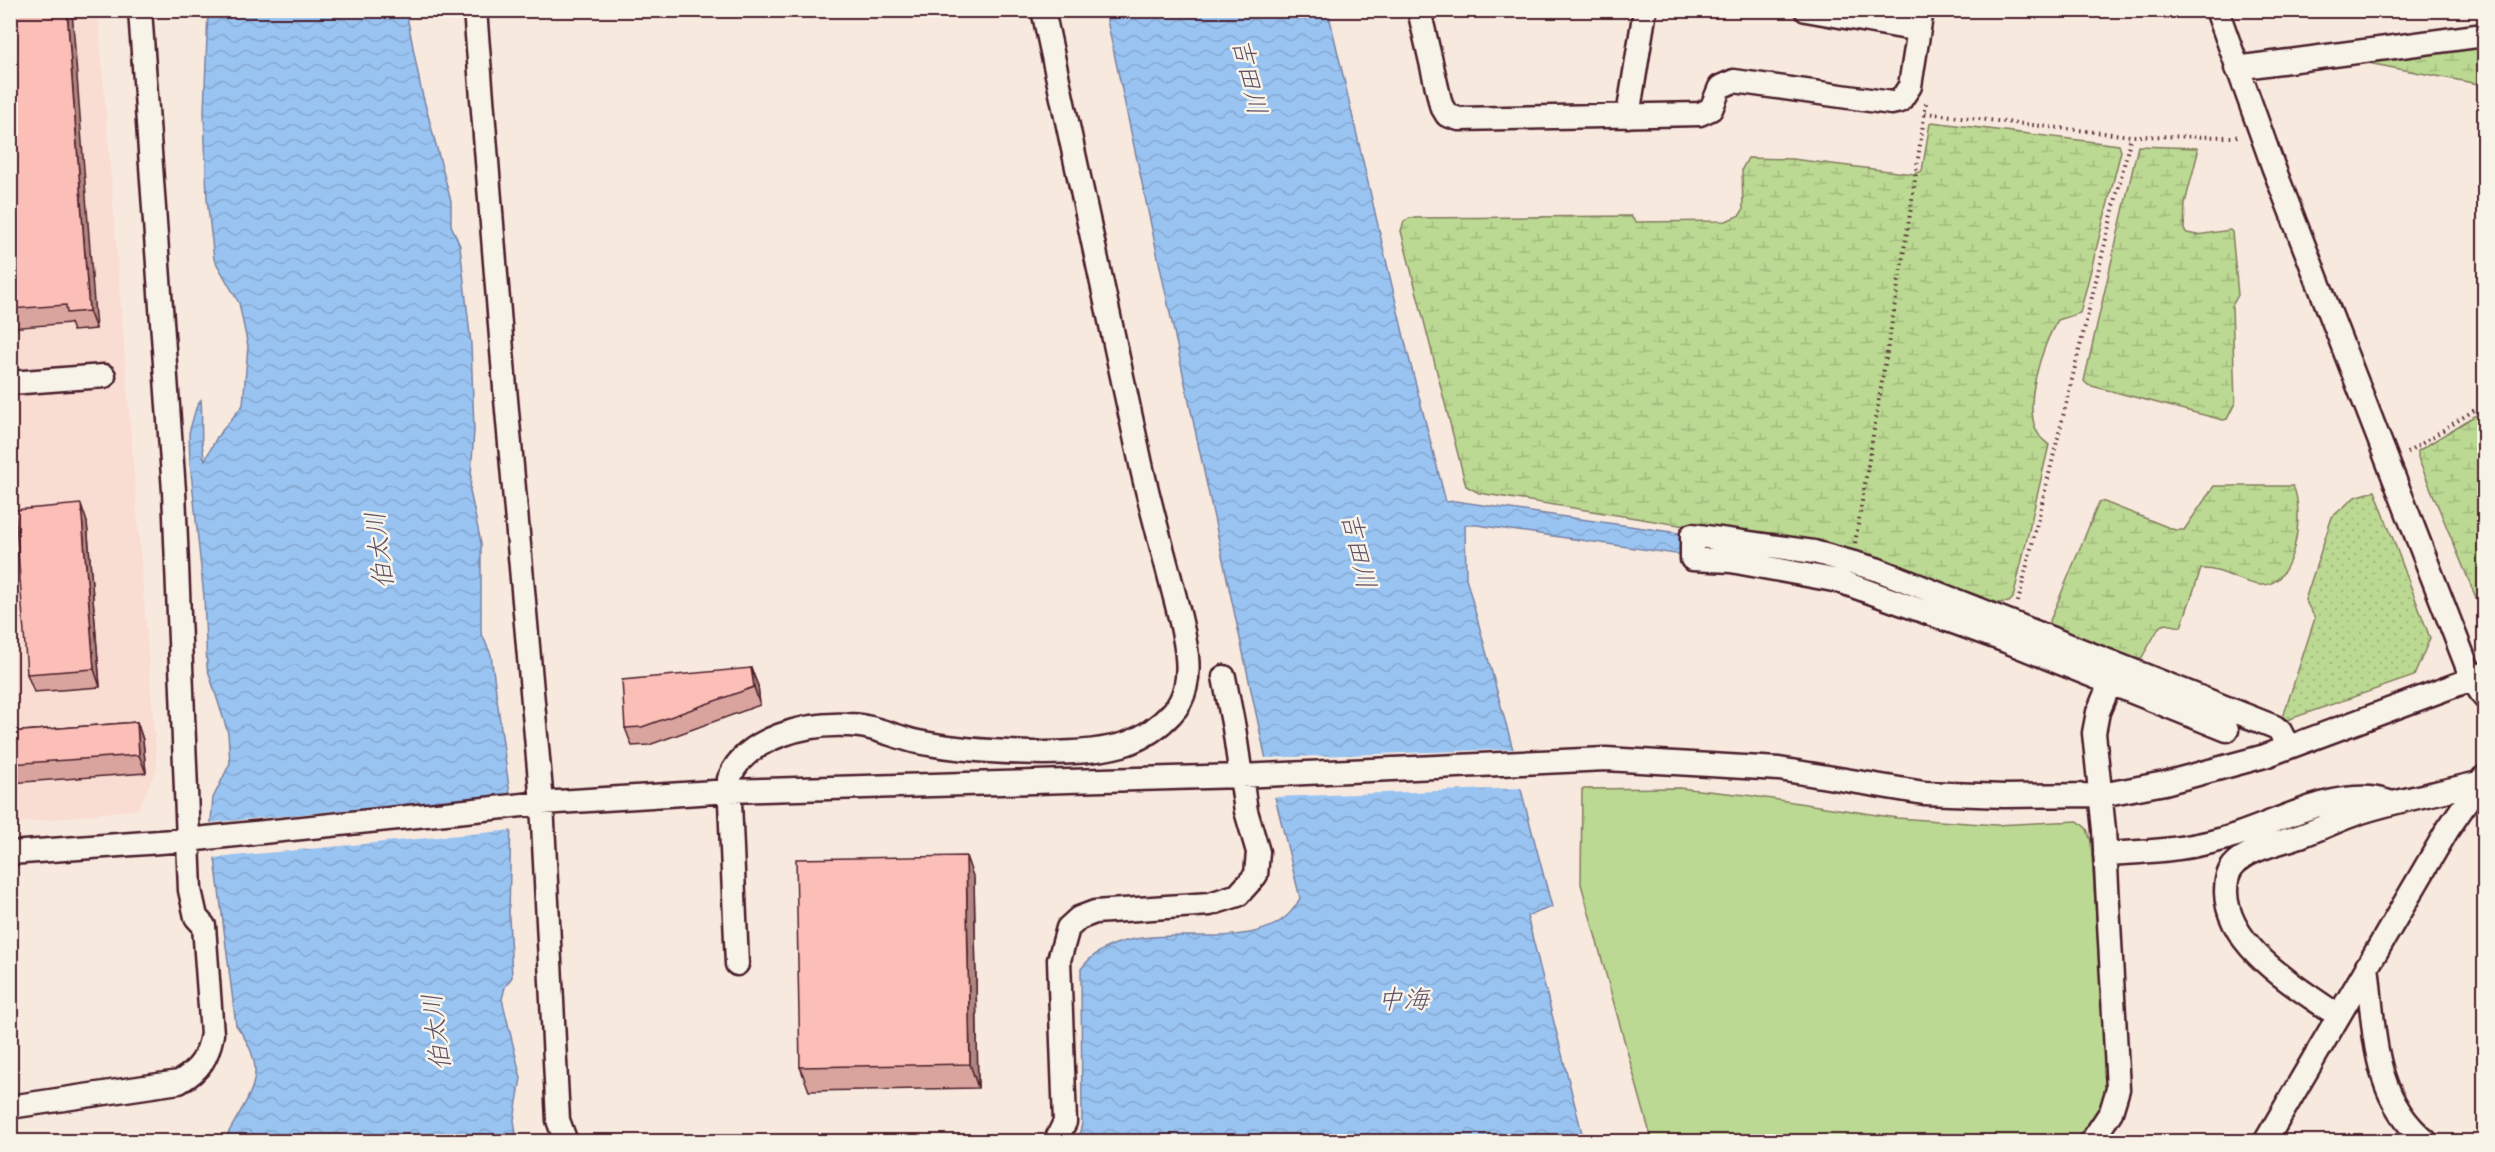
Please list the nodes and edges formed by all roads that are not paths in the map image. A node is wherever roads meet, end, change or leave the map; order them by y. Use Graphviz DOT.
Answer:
graph roads {
  1 [pos="140,10"];
  2 [pos="475,10"];
  3 [pos="1042,10"];
  4 [pos="1419,10"];
  5 [pos="1645,10"];
  6 [pos="1806,10"];
  7 [pos="2217,10"];
  8 [pos="1920,20"];
  9 [pos="2484,35"];
  10 [pos="2236,68"];
  11 [pos="1628,116"];
  12 [pos="104,376"];
  13 [pos="10,383"];
  14 [pos="1692,550"];
  15 [pos="1733,552"];
  16 [pos="2009,631"];
  17 [pos="1224,677"];
  18 [pos="2111,681"];
  19 [pos="2480,683"];
  20 [pos="2227,730"];
  21 [pos="2288,747"];
  22 [pos="1251,776"];
  23 [pos="2481,780"];
  24 [pos="730,791"];
  25 [pos="2101,795"];
  26 [pos="542,803"];
  27 [pos="2393,804"];
  28 [pos="187,840"];
  29 [pos="10,853"];
  30 [pos="2105,854"];
  31 [pos="737,964"];
  32 [pos="2367,966"];
  33 [pos="2338,1016"];
  34 [pos="10,1107"];
  35 [pos="566,1142"];
  36 [pos="1055,1142"];
  37 [pos="2091,1142"];
  38 [pos="2265,1142"];
  39 [pos="2427,1142"];
  1 -- 28 [label="street"];
  2 -- 26 [label="street"];
  3 -- 24 [label="street"];
  4 -- 11 [label="street"];
  5 -- 11 [label="street"];
  6 -- 8 [label="street"];
  7 -- 10 [label="street"];
  8 -- 11 [label="street"];
  9 -- 10 [label="street"];
  10 -- 19 [label="street"];
  12 -- 13 [label="street"];
  14 -- 15 [label="street"];
  15 -- 16 [label="street"];
  15 -- 16 [label="street"];
  16 -- 18 [label="street"];
  16 -- 21 [label="street"];
  17 -- 22 [label="street"];
  18 -- 20 [label="street"];
  18 -- 25 [label="street"];
  19 -- 21 [label="street"];
  21 -- 25 [label="street"];
  22 -- 24 [label="street"];
  22 -- 25 [label="street"];
  22 -- 36 [label="street"];
  23 -- 27 [label="street"];
  23 -- 32 [label="street"];
  24 -- 26 [label="street"];
  24 -- 31 [label="street"];
  25 -- 30 [label="street"];
  26 -- 28 [label="street"];
  26 -- 35 [label="street"];
  27 -- 30 [label="street"];
  27 -- 33 [label="street"];
  28 -- 29 [label="street"];
  28 -- 34 [label="street"];
  30 -- 37 [label="street"];
  32 -- 33 [label="street"];
  32 -- 39 [label="street"];
  33 -- 38 [label="street"];
}
